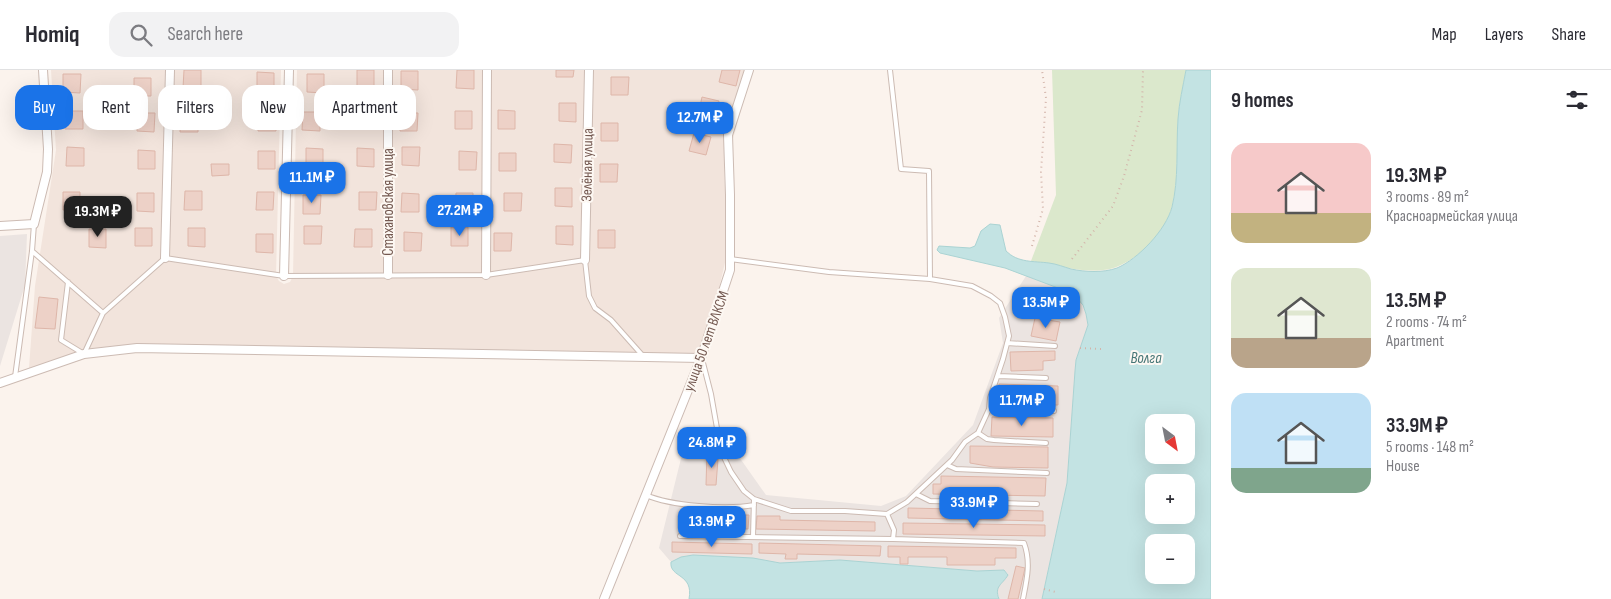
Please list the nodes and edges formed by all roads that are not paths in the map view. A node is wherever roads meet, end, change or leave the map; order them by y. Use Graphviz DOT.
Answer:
graph roads {
  1 [pos="43,70"];
  2 [pos="170,70"];
  3 [pos="289,70"];
  4 [pos="388,70"];
  5 [pos="486,70"];
  6 [pos="589,70"];
  7 [pos="749,70"];
  8 [pos="890,70"];
  9 [pos="34,224"];
  10 [pos="0,226"];
  11 [pos="32,251"];
  12 [pos="165,258"];
  13 [pos="730,259"];
  14 [pos="585,260"];
  15 [pos="388,275"];
  16 [pos="486,275"];
  17 [pos="284,276"];
  18 [pos="930,279"];
  19 [pos="68,282"];
  20 [pos="103,313"];
  21 [pos="1007,343"];
  22 [pos="1055,346"];
  23 [pos="84,354"];
  24 [pos="644,358"];
  25 [pos="702,358"];
  26 [pos="998,376"];
  27 [pos="15,377"];
  28 [pos="1046,378"];
  29 [pos="0,383"];
  30 [pos="989,410"];
  31 [pos="1054,411"];
  32 [pos="978,433"];
  33 [pos="1046,442"];
  34 [pos="947,465"];
  35 [pos="1047,473"];
  36 [pos="916,494"];
  37 [pos="646,495"];
  38 [pos="754,499"];
  39 [pos="1037,504"];
  40 [pos="754,505"];
  41 [pos="887,514"];
  42 [pos="680,536"];
  43 [pos="754,537"];
  44 [pos="893,539"];
  45 [pos="604,599"];
  46 [pos="1023,599"];
  1 -- 9 [label="street"];
  2 -- 12 [label="street"];
  3 -- 17 [label="street"];
  4 -- 15 [label="street, Стахановская улица"];
  5 -- 16 [label="street"];
  6 -- 14 [label="street, Зелёная улица"];
  7 -- 13 [label="street, улица 50 лет ВЛКСМ"];
  8 -- 18 [label="lane"];
  9 -- 10 [label="street"];
  9 -- 11 [label="lane"];
  11 -- 19 [label="lane"];
  11 -- 27 [label="lane"];
  12 -- 17 [label="lane"];
  12 -- 20 [label="lane"];
  13 -- 18 [label="lane"];
  13 -- 25 [label="street, улица 50 лет ВЛКСМ"];
  14 -- 16 [label="lane"];
  14 -- 24 [label="lane"];
  15 -- 16 [label="lane"];
  15 -- 17 [label="lane"];
  18 -- 21 [label="lane"];
  19 -- 20 [label="lane"];
  19 -- 23 [label="lane"];
  20 -- 23 [label="lane"];
  21 -- 22 [label="lane"];
  21 -- 26 [label="lane"];
  23 -- 24 [label="street"];
  23 -- 27 [label="street"];
  24 -- 25 [label="street"];
  25 -- 37 [label="street, улица 50 лет ВЛКСМ"];
  25 -- 38 [label="lane"];
  26 -- 28 [label="lane"];
  26 -- 30 [label="lane"];
  27 -- 29 [label="street"];
  30 -- 31 [label="lane"];
  30 -- 32 [label="lane"];
  32 -- 33 [label="lane"];
  32 -- 34 [label="lane"];
  34 -- 35 [label="lane"];
  34 -- 36 [label="lane"];
  36 -- 39 [label="lane"];
  36 -- 41 [label="lane"];
  37 -- 40 [label="lane"];
  37 -- 45 [label="street, улица 50 лет ВЛКСМ"];
  38 -- 40 [label="lane"];
  38 -- 41 [label="lane"];
  40 -- 43 [label="lane"];
  41 -- 44 [label="lane"];
  42 -- 43 [label="lane"];
  43 -- 44 [label="lane"];
  44 -- 46 [label="lane"];
}
